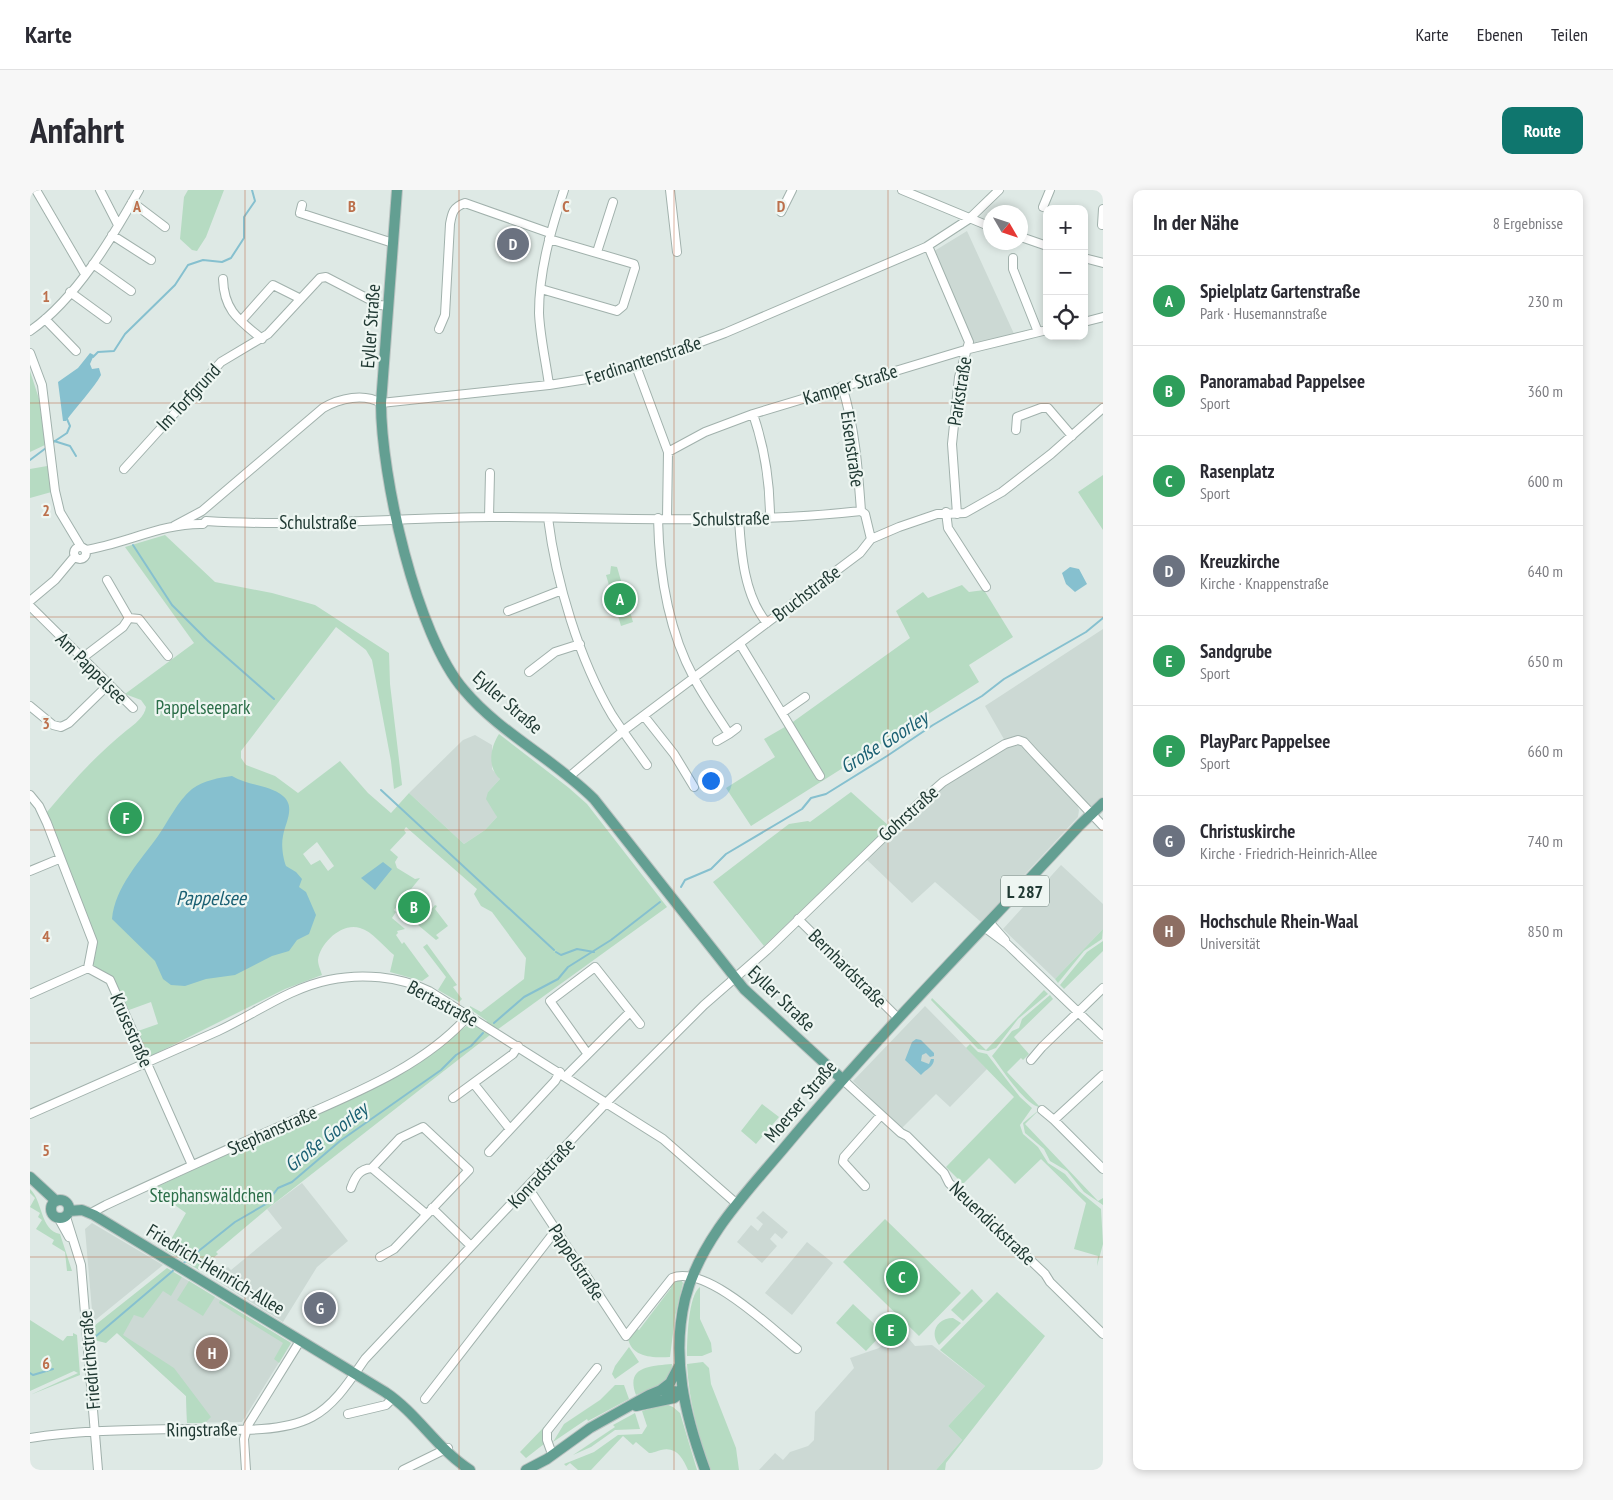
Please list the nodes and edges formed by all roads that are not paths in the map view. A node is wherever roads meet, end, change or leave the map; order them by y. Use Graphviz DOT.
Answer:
graph roads {
  1 [pos="36,190"];
  2 [pos="100,190"];
  3 [pos="139,190"];
  4 [pos="397,190"];
  5 [pos="564,190"];
  6 [pos="670,190"];
  7 [pos="792,190"];
  8 [pos="902,190"];
  9 [pos="999,190"];
  10 [pos="1050,190"];
  11 [pos="132,202"];
  12 [pos="613,202"];
  13 [pos="302,205"];
  14 [pos="1044,205"];
  15 [pos="1103,209"];
  16 [pos="781,212"];
  17 [pos="969,219"];
  18 [pos="983,224"];
  19 [pos="118,225"];
  20 [pos="1102,225"];
  21 [pos="165,227"];
  22 [pos="112,235"];
  23 [pos="550,236"];
  24 [pos="1028,240"];
  25 [pos="393,243"];
  26 [pos="1043,245"];
  27 [pos="928,246"];
  28 [pos="598,252"];
  29 [pos="677,252"];
  30 [pos="1013,258"];
  31 [pos="1088,259"];
  32 [pos="151,260"];
  33 [pos="93,264"];
  34 [pos="1103,264"];
  35 [pos="85,274"];
  36 [pos="223,279"];
  37 [pos="541,289"];
  38 [pos="131,291"];
  39 [pos="70,292"];
  40 [pos="299,298"];
  41 [pos="389,306"];
  42 [pos="1103,318"];
  43 [pos="45,319"];
  44 [pos="107,319"];
  45 [pos="241,321"];
  46 [pos="1088,321"];
  47 [pos="439,329"];
  48 [pos="30,331"];
  49 [pos="1043,331"];
  50 [pos="1038,332"];
  51 [pos="262,339"];
  52 [pos="965,350"];
  53 [pos="76,351"];
  54 [pos="30,353"];
  55 [pos="636,366"];
  56 [pos="549,385"];
  57 [pos="842,386"];
  58 [pos="381,403"];
  59 [pos="1103,408"];
  60 [pos="752,414"];
  61 [pos="1016,430"];
  62 [pos="1072,436"];
  63 [pos="668,452"];
  64 [pos="124,468"];
  65 [pos="490,473"];
  66 [pos="861,512"];
  67 [pos="946,512"];
  68 [pos="957,514"];
  69 [pos="198,517"];
  70 [pos="489,518"];
  71 [pos="548,518"];
  72 [pos="658,518"];
  73 [pos="667,518"];
  74 [pos="770,518"];
  75 [pos="739,519"];
  76 [pos="397,522"];
  77 [pos="871,540"];
  78 [pos="80,553"];
  79 [pos="107,580"];
  80 [pos="986,587"];
  81 [pos="562,590"];
  82 [pos="30,601"];
  83 [pos="30,606"];
  84 [pos="508,611"];
  85 [pos="129,618"];
  86 [pos="766,622"];
  87 [pos="580,644"];
  88 [pos="740,644"];
  89 [pos="168,656"];
  90 [pos="81,659"];
  91 [pos="528,672"];
  92 [pos="694,678"];
  93 [pos="108,685"];
  94 [pos="806,697"];
  95 [pos="30,706"];
  96 [pos="133,708"];
  97 [pos="782,713"];
  98 [pos="644,716"];
  99 [pos="737,728"];
  100 [pos="623,732"];
  101 [pos="729,734"];
  102 [pos="718,741"];
  103 [pos="647,765"];
  104 [pos="570,776"];
  105 [pos="820,776"];
  106 [pos="694,787"];
  107 [pos="30,795"];
  108 [pos="1103,803"];
  109 [pos="1092,815"];
  110 [pos="1103,826"];
  111 [pos="59,859"];
  112 [pos="30,871"];
  113 [pos="798,919"];
  114 [pos="989,926"];
  115 [pos="88,968"];
  116 [pos="734,978"];
  117 [pos="1103,988"];
  118 [pos="30,994"];
  119 [pos="630,1012"];
  120 [pos="1077,1012"];
  121 [pos="469,1015"];
  122 [pos="898,1018"];
  123 [pos="640,1024"];
  124 [pos="1103,1036"];
  125 [pos="518,1046"];
  126 [pos="587,1053"];
  127 [pos="1031,1060"];
  128 [pos="146,1063"];
  129 [pos="563,1074"];
  130 [pos="1103,1075"];
  131 [pos="842,1079"];
  132 [pos="474,1084"];
  133 [pos="453,1098"];
  134 [pos="607,1102"];
  135 [pos="1042,1110"];
  136 [pos="30,1114"];
  137 [pos="881,1115"];
  138 [pos="1054,1120"];
  139 [pos="510,1128"];
  140 [pos="489,1152"];
  141 [pos="192,1165"];
  142 [pos="372,1168"];
  143 [pos="1103,1169"];
  144 [pos="30,1177"];
  145 [pos="865,1186"];
  146 [pos="351,1188"];
  147 [pos="526,1189"];
  148 [pos="54,1203"];
  149 [pos="737,1204"];
  150 [pos="429,1211"];
  151 [pos="91,1213"];
  152 [pos="65,1216"];
  153 [pos="556,1230"];
  154 [pos="471,1246"];
  155 [pos="380,1256"];
  156 [pos="692,1278"];
  157 [pos="1103,1334"];
  158 [pos="300,1341"];
  159 [pos="797,1349"];
  160 [pos="680,1365"];
  161 [pos="597,1368"];
  162 [pos="354,1374"];
  163 [pos="682,1392"];
  164 [pos="661,1396"];
  165 [pos="393,1398"];
  166 [pos="425,1399"];
  167 [pos="348,1414"];
  168 [pos="687,1416"];
  169 [pos="246,1429"];
  170 [pos="94,1432"];
  171 [pos="30,1438"];
  172 [pos="448,1448"];
  173 [pos="552,1454"];
  174 [pos="98,1470"];
  175 [pos="246,1470"];
  176 [pos="403,1470"];
  177 [pos="470,1470"];
  178 [pos="478,1470"];
  179 [pos="517,1470"];
  180 [pos="526,1470"];
  181 [pos="705,1470"];
  1 -- 35 [label="street"];
  2 -- 19 [label="street"];
  3 -- 11 [label="street"];
  4 -- 25 [label="main road, Eyller Straße"];
  5 -- 23 [label="street"];
  6 -- 29 [label="street"];
  7 -- 16 [label="street"];
  8 -- 17 [label="street"];
  9 -- 17 [label="street, Ferdinantenstraße"];
  10 -- 14 [label="street"];
  11 -- 19 [label="street"];
  11 -- 21 [label="street"];
  12 -- 28 [label="street"];
  13 -- 25 [label="street"];
  15 -- 20 [label="street"];
  17 -- 18 [label="street"];
  17 -- 27 [label="street, Ferdinantenstraße"];
  19 -- 22 [label="street"];
  22 -- 32 [label="street"];
  22 -- 33 [label="street"];
  23 -- 28 [label="street"];
  23 -- 37 [label="street"];
  23 -- 47 [label="street"];
  24 -- 26 [label="street"];
  25 -- 41 [label="main road, Eyller Straße"];
  27 -- 52 [label="street, Parkstraße"];
  27 -- 55 [label="street, Ferdinantenstraße"];
  28 -- 37 [label="street"];
  30 -- 50 [label="street"];
  31 -- 34 [label="street"];
  33 -- 35 [label="street"];
  33 -- 38 [label="street"];
  35 -- 39 [label="street"];
  36 -- 45 [label="street"];
  37 -- 56 [label="street"];
  39 -- 43 [label="street"];
  39 -- 44 [label="street"];
  40 -- 41 [label="street, Im Torfgrund"];
  40 -- 45 [label="street"];
  40 -- 51 [label="street, Im Torfgrund"];
  41 -- 58 [label="main road, Eyller Straße"];
  42 -- 46 [label="street"];
  43 -- 48 [label="street"];
  43 -- 53 [label="street"];
  45 -- 51 [label="street"];
  49 -- 50 [label="street, Kamper Straße"];
  50 -- 52 [label="street, Kamper Straße"];
  51 -- 64 [label="street, Im Torfgrund"];
  52 -- 57 [label="street, Kamper Straße"];
  52 -- 68 [label="street, Parkstraße"];
  54 -- 78 [label="street"];
  55 -- 56 [label="street, Ferdinantenstraße"];
  55 -- 63 [label="street"];
  56 -- 58 [label="street, Ferdinantenstraße"];
  57 -- 60 [label="street, Kamper Straße"];
  57 -- 66 [label="street, Eisenstraße"];
  58 -- 69 [label="street, Ferdinantenstraße"];
  58 -- 76 [label="main road, Eyller Straße"];
  59 -- 62 [label="street"];
  60 -- 63 [label="street, Kamper Straße"];
  60 -- 74 [label="street"];
  61 -- 62 [label="street"];
  62 -- 68 [label="street"];
  63 -- 73 [label="street"];
  65 -- 70 [label="street"];
  66 -- 74 [label="street, Schulstraße"];
  66 -- 77 [label="street"];
  67 -- 68 [label="street"];
  67 -- 77 [label="street"];
  67 -- 80 [label="street"];
  69 -- 76 [label="street, Schulstraße"];
  69 -- 78 [label="street"];
  70 -- 71 [label="street, Schulstraße"];
  70 -- 76 [label="street, Schulstraße"];
  71 -- 72 [label="street, Schulstraße"];
  71 -- 81 [label="street"];
  72 -- 73 [label="street, Schulstraße"];
  72 -- 92 [label="street"];
  73 -- 75 [label="street, Schulstraße"];
  74 -- 75 [label="street, Schulstraße"];
  75 -- 86 [label="street"];
  76 -- 104 [label="main road, Eyller Straße"];
  77 -- 86 [label="street, Bruchstraße"];
  78 -- 82 [label="street"];
  79 -- 85 [label="street"];
  81 -- 84 [label="street"];
  81 -- 87 [label="street"];
  83 -- 90 [label="street, Am Pappelsee"];
  85 -- 89 [label="street"];
  85 -- 90 [label="street"];
  86 -- 88 [label="street, Bruchstraße"];
  87 -- 91 [label="street"];
  87 -- 100 [label="street"];
  88 -- 92 [label="street, Bruchstraße"];
  88 -- 97 [label="street"];
  90 -- 93 [label="street, Am Pappelsee"];
  92 -- 98 [label="street, Bruchstraße"];
  92 -- 101 [label="street"];
  93 -- 95 [label="street"];
  93 -- 96 [label="street, Am Pappelsee"];
  94 -- 97 [label="street"];
  97 -- 105 [label="street"];
  98 -- 100 [label="street, Bruchstraße"];
  98 -- 106 [label="street"];
  99 -- 101 [label="street"];
  100 -- 103 [label="street"];
  100 -- 104 [label="street, Bruchstraße"];
  101 -- 102 [label="street"];
  104 -- 116 [label="main road, Eyller Straße"];
  107 -- 111 [label="street"];
  108 -- 109 [label="main road, Moerser Straße / L 287"];
  109 -- 110 [label="street, Gohrstraße"];
  109 -- 113 [label="street, Gohrstraße"];
  109 -- 114 [label="main road, Moerser Straße / L 287"];
  111 -- 112 [label="street"];
  111 -- 115 [label="street"];
  113 -- 116 [label="street, Gohrstraße"];
  113 -- 122 [label="street, Bernhardstraße"];
  114 -- 120 [label="street"];
  114 -- 122 [label="main road, Moerser Straße / L 287"];
  115 -- 118 [label="street"];
  115 -- 128 [label="street, Krusestraße"];
  116 -- 131 [label="main road, Eyller Straße"];
  116 -- 134 [label="street, Konradstraße"];
  117 -- 120 [label="street"];
  119 -- 123 [label="street"];
  119 -- 126 [label="street"];
  119 -- 126 [label="street"];
  120 -- 124 [label="street"];
  120 -- 127 [label="street"];
  121 -- 125 [label="street, Bertastraße"];
  121 -- 128 [label="street, Bertastraße"];
  121 -- 141 [label="street, Stephanstraße"];
  122 -- 131 [label="main road, Moerser Straße / L 287"];
  125 -- 129 [label="street, Bertastraße"];
  125 -- 132 [label="street"];
  126 -- 129 [label="street"];
  128 -- 136 [label="street, Bertastraße"];
  128 -- 141 [label="street, Krusestraße"];
  129 -- 134 [label="street, Bertastraße"];
  129 -- 139 [label="street"];
  130 -- 138 [label="street"];
  131 -- 137 [label="street, Neuendickstraße"];
  131 -- 149 [label="main road, Moerser Straße / L 287"];
  132 -- 133 [label="street"];
  132 -- 139 [label="street"];
  134 -- 147 [label="street, Konradstraße"];
  134 -- 149 [label="street, Bertastraße"];
  135 -- 138 [label="street"];
  137 -- 145 [label="street"];
  137 -- 157 [label="street, Neuendickstraße"];
  138 -- 143 [label="street"];
  139 -- 140 [label="street"];
  141 -- 151 [label="street, Stephanstraße"];
  142 -- 146 [label="street"];
  142 -- 150 [label="street"];
  142 -- 150 [label="street"];
  144 -- 148 [label="main road"];
  147 -- 153 [label="street, Pappelstraße"];
  147 -- 154 [label="street, Konradstraße"];
  148 -- 152 [label="main road"];
  148 -- 152 [label="main road"];
  149 -- 156 [label="main road, Moerser Straße / L 287"];
  150 -- 154 [label="street"];
  150 -- 155 [label="street"];
  151 -- 152 [label="main road, Friedrich-Heinrich-Allee"];
  151 -- 158 [label="main road, Friedrich-Heinrich-Allee"];
  152 -- 170 [label="street, Friedrichstraße"];
  153 -- 156 [label="street, Pappelstraße"];
  153 -- 166 [label="street"];
  154 -- 162 [label="street, Konradstraße"];
  156 -- 159 [label="street"];
  156 -- 160 [label="main road, Moerser Straße / L 287"];
  158 -- 162 [label="main road, Friedrich-Heinrich-Allee"];
  158 -- 169 [label="street"];
  160 -- 163 [label="main road, Moerser Straße / L 287"];
  160 -- 164 [label="main road"];
  161 -- 173 [label="street"];
  162 -- 165 [label="main road, Friedrich-Heinrich-Allee"];
  162 -- 169 [label="street, Ringstraße"];
  163 -- 164 [label="main road"];
  163 -- 168 [label="main road, L 287"];
  164 -- 168 [label="main road"];
  164 -- 173 [label="main road"];
  165 -- 167 [label="street"];
  165 -- 172 [label="main road, Friedrich-Heinrich-Allee"];
  168 -- 181 [label="main road, L 287"];
  169 -- 170 [label="street, Ringstraße"];
  169 -- 175 [label="street"];
  170 -- 171 [label="street, Ringstraße"];
  170 -- 174 [label="street, Friedrichstraße"];
  172 -- 176 [label="street"];
  172 -- 177 [label="main road, Friedrich-Heinrich-Allee"];
  172 -- 178 [label="main road, Friedrich-Heinrich-Allee"];
  173 -- 179 [label="main road"];
  173 -- 180 [label="main road"];
}
